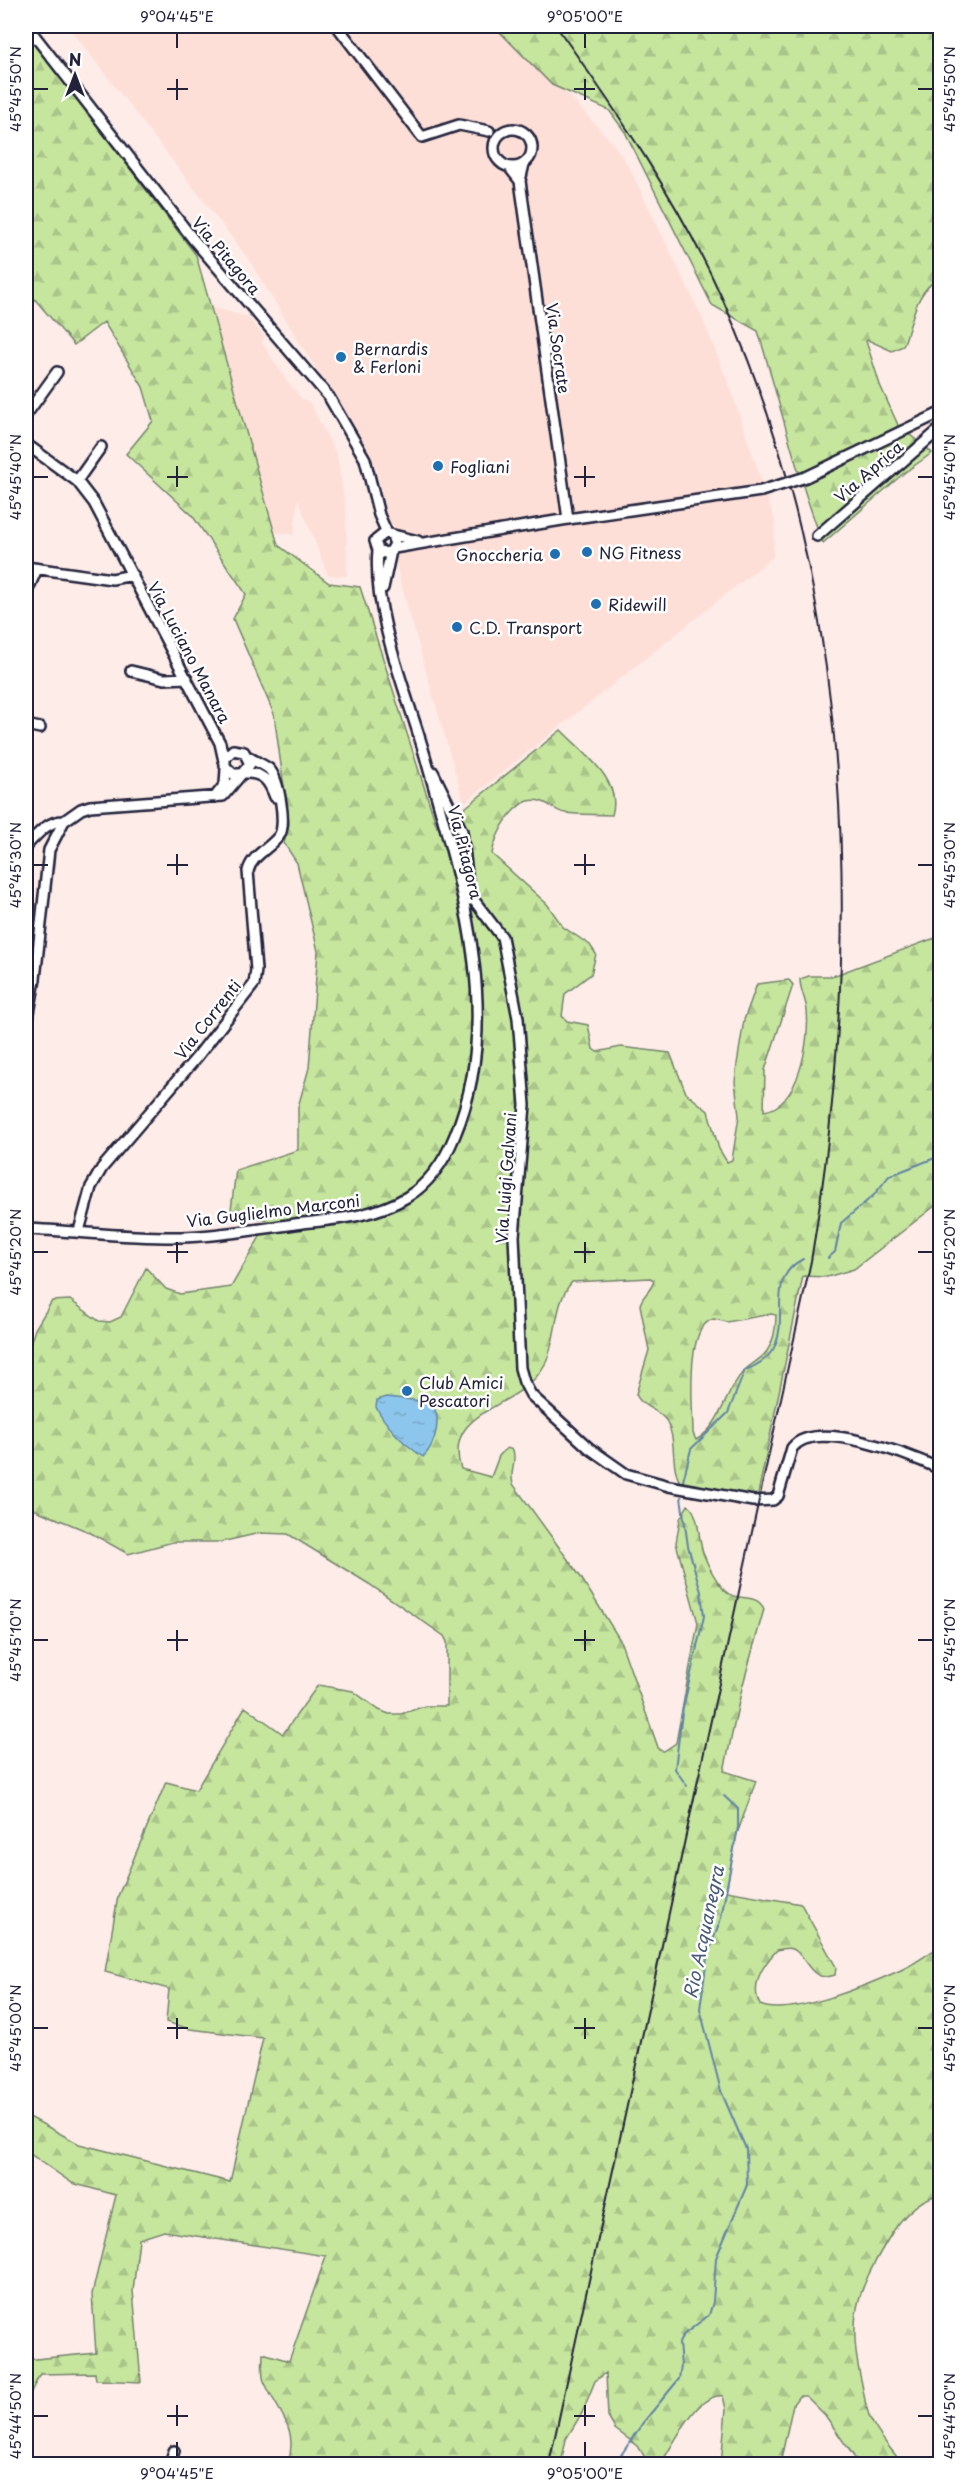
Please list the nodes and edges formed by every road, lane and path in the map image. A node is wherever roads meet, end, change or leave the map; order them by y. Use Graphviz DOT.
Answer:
graph roads {
  1 [pos="27,26"];
  2 [pos="337,26"];
  3 [pos="504,130"];
  4 [pos="489,131"];
  5 [pos="494,147"];
  6 [pos="524,164"];
  7 [pos="509,166"];
  8 [pos="520,181"];
  9 [pos="57,372"];
  10 [pos="940,413"];
  11 [pos="26,415"];
  12 [pos="940,429"];
  13 [pos="26,444"];
  14 [pos="101,447"];
  15 [pos="76,481"];
  16 [pos="568,519"];
  17 [pos="386,535"];
  18 [pos="816,536"];
  19 [pos="420,542"];
  20 [pos="392,549"];
  21 [pos="378,550"];
  22 [pos="26,567"];
  23 [pos="37,569"];
  24 [pos="133,575"];
  25 [pos="26,594"];
  26 [pos="382,597"];
  27 [pos="131,671"];
  28 [pos="187,678"];
  29 [pos="26,725"];
  30 [pos="40,728"];
  31 [pos="220,743"];
  32 [pos="233,750"];
  33 [pos="249,757"];
  34 [pos="427,761"];
  35 [pos="225,766"];
  36 [pos="243,773"];
  37 [pos="215,797"];
  38 [pos="280,804"];
  39 [pos="64,821"];
  40 [pos="459,823"];
  41 [pos="445,828"];
  42 [pos="464,841"];
  43 [pos="449,843"];
  44 [pos="26,846"];
  45 [pos="470,895"];
  46 [pos="468,924"];
  47 [pos="26,1030"];
  48 [pos="26,1229"];
  49 [pos="79,1231"];
  50 [pos="940,1469"];
  51 [pos="174,2451"];
  52 [pos="170,2464"];
  1 -- 17 [label="street, Via Pitagora"];
  2 -- 4 [label="street"];
  3 -- 4 [label="street"];
  3 -- 5 [label="street"];
  3 -- 6 [label="street"];
  4 -- 5 [label="street"];
  5 -- 7 [label="street"];
  6 -- 7 [label="street"];
  6 -- 8 [label="street"];
  7 -- 8 [label="street"];
  8 -- 16 [label="street, Via Socrate"];
  9 -- 11 [label="street"];
  10 -- 16 [label="street, bridge"];
  12 -- 18 [label="street, Via Aprica"];
  13 -- 15 [label="street, Via Luciano Manara"];
  14 -- 15 [label="street"];
  15 -- 24 [label="street, Via Luciano Manara"];
  16 -- 19 [label="street"];
  17 -- 19 [label="street"];
  17 -- 20 [label="street"];
  17 -- 21 [label="street, Via Pitagora"];
  19 -- 20 [label="street"];
  20 -- 21 [label="street"];
  20 -- 26 [label="street, Via Pitagora"];
  21 -- 26 [label="street, Via Pitagora"];
  22 -- 23 [label="street"];
  23 -- 24 [label="street"];
  23 -- 25 [label="street"];
  24 -- 28 [label="street, Via Luciano Manara"];
  26 -- 34 [label="street, Via Pitagora"];
  27 -- 28 [label="street"];
  28 -- 31 [label="street, Via Luciano Manara"];
  29 -- 30 [label="street"];
  31 -- 32 [label="street, Via Luciano Manara"];
  31 -- 35 [label="street, Via Luciano Manara"];
  32 -- 33 [label="street"];
  32 -- 35 [label="street"];
  33 -- 36 [label="street"];
  33 -- 38 [label="street, Via Correnti"];
  34 -- 40 [label="street, Via Pitagora"];
  34 -- 41 [label="street, Via Pitagora"];
  35 -- 36 [label="street"];
  35 -- 37 [label="street"];
  36 -- 37 [label="street"];
  36 -- 38 [label="street"];
  37 -- 39 [label="street"];
  38 -- 49 [label="street, Via Correnti"];
  39 -- 44 [label="street"];
  39 -- 47 [label="street"];
  40 -- 41 [label="street"];
  40 -- 42 [label="street, Via Pitagora"];
  41 -- 43 [label="street, Via Pitagora"];
  42 -- 43 [label="street"];
  42 -- 45 [label="street, Via Pitagora"];
  43 -- 46 [label="street, Via Pitagora"];
  45 -- 46 [label="street, Via Pitagora"];
  45 -- 50 [label="street, Via Luigi Galvani"];
  46 -- 49 [label="street, Via Guglielmo Marconi"];
  48 -- 49 [label="street, Via Guglielmo Marconi"];
  51 -- 52 [label="street"];
}
